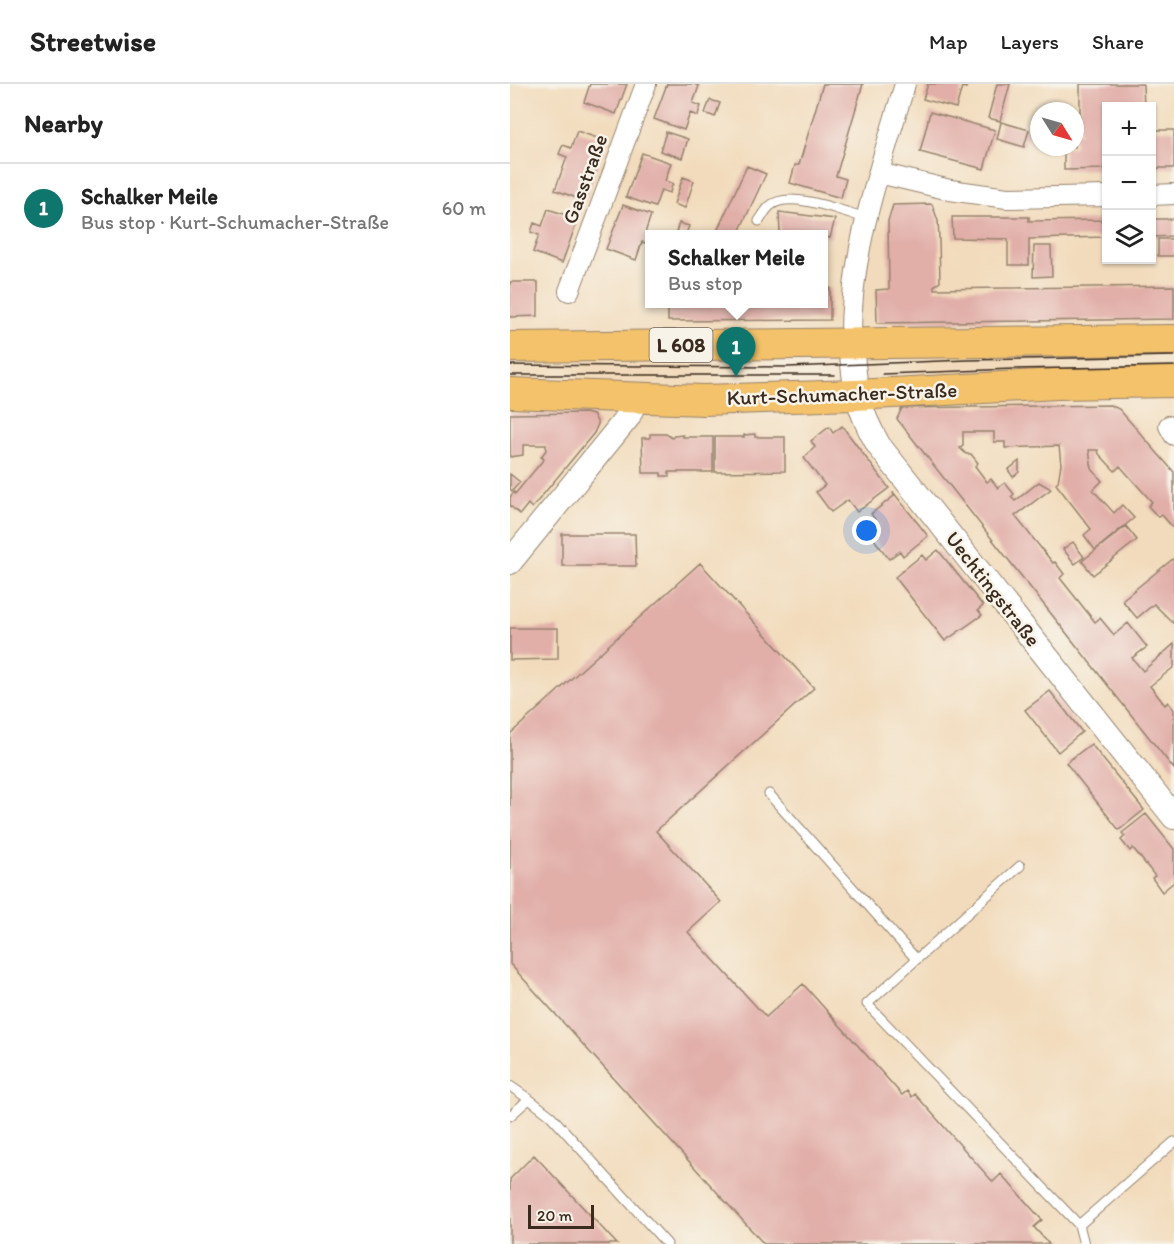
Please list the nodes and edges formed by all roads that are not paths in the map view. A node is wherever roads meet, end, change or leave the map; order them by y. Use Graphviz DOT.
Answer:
graph roads {
  1 [pos="646,84"];
  2 [pos="905,84"];
  3 [pos="879,173"];
  4 [pos="1174,194"];
  5 [pos="1156,195"];
  6 [pos="1102,196"];
  7 [pos="866,219"];
  8 [pos="759,221"];
  9 [pos="569,291"];
  10 [pos="1174,340"];
  11 [pos="851,344"];
  12 [pos="510,347"];
  13 [pos="1174,382"];
  14 [pos="510,393"];
  15 [pos="855,395"];
  16 [pos="636,398"];
  17 [pos="510,562"];
  18 [pos="770,794"];
  19 [pos="1174,817"];
  20 [pos="1020,866"];
  21 [pos="916,959"];
  22 [pos="510,1086"];
  23 [pos="529,1099"];
  24 [pos="510,1116"];
  25 [pos="1174,1142"];
  26 [pos="1079,1225"];
  27 [pos="667,1244"];
  28 [pos="1083,1244"];
  1 -- 9 [label="street, Gasstraße"];
  2 -- 3 [label="street"];
  3 -- 6 [label="street"];
  3 -- 7 [label="street"];
  4 -- 5 [label="street"];
  7 -- 8 [label="lane"];
  7 -- 11 [label="street"];
  10 -- 11 [label="main road, L 608"];
  11 -- 12 [label="main road, L 608"];
  11 -- 15 [label="street, Uechtingstraße"];
  13 -- 15 [label="main road, Kurt-Schumacher-Straße"];
  14 -- 16 [label="main road, Kurt-Schumacher-Straße"];
  15 -- 16 [label="main road, Kurt-Schumacher-Straße"];
  15 -- 19 [label="street, Uechtingstraße"];
  16 -- 17 [label="street"];
  18 -- 21 [label="lane"];
  20 -- 21 [label="lane"];
  21 -- 26 [label="lane"];
  22 -- 23 [label="lane"];
  23 -- 24 [label="lane"];
  23 -- 27 [label="lane"];
  25 -- 26 [label="lane"];
  26 -- 28 [label="lane"];
}
